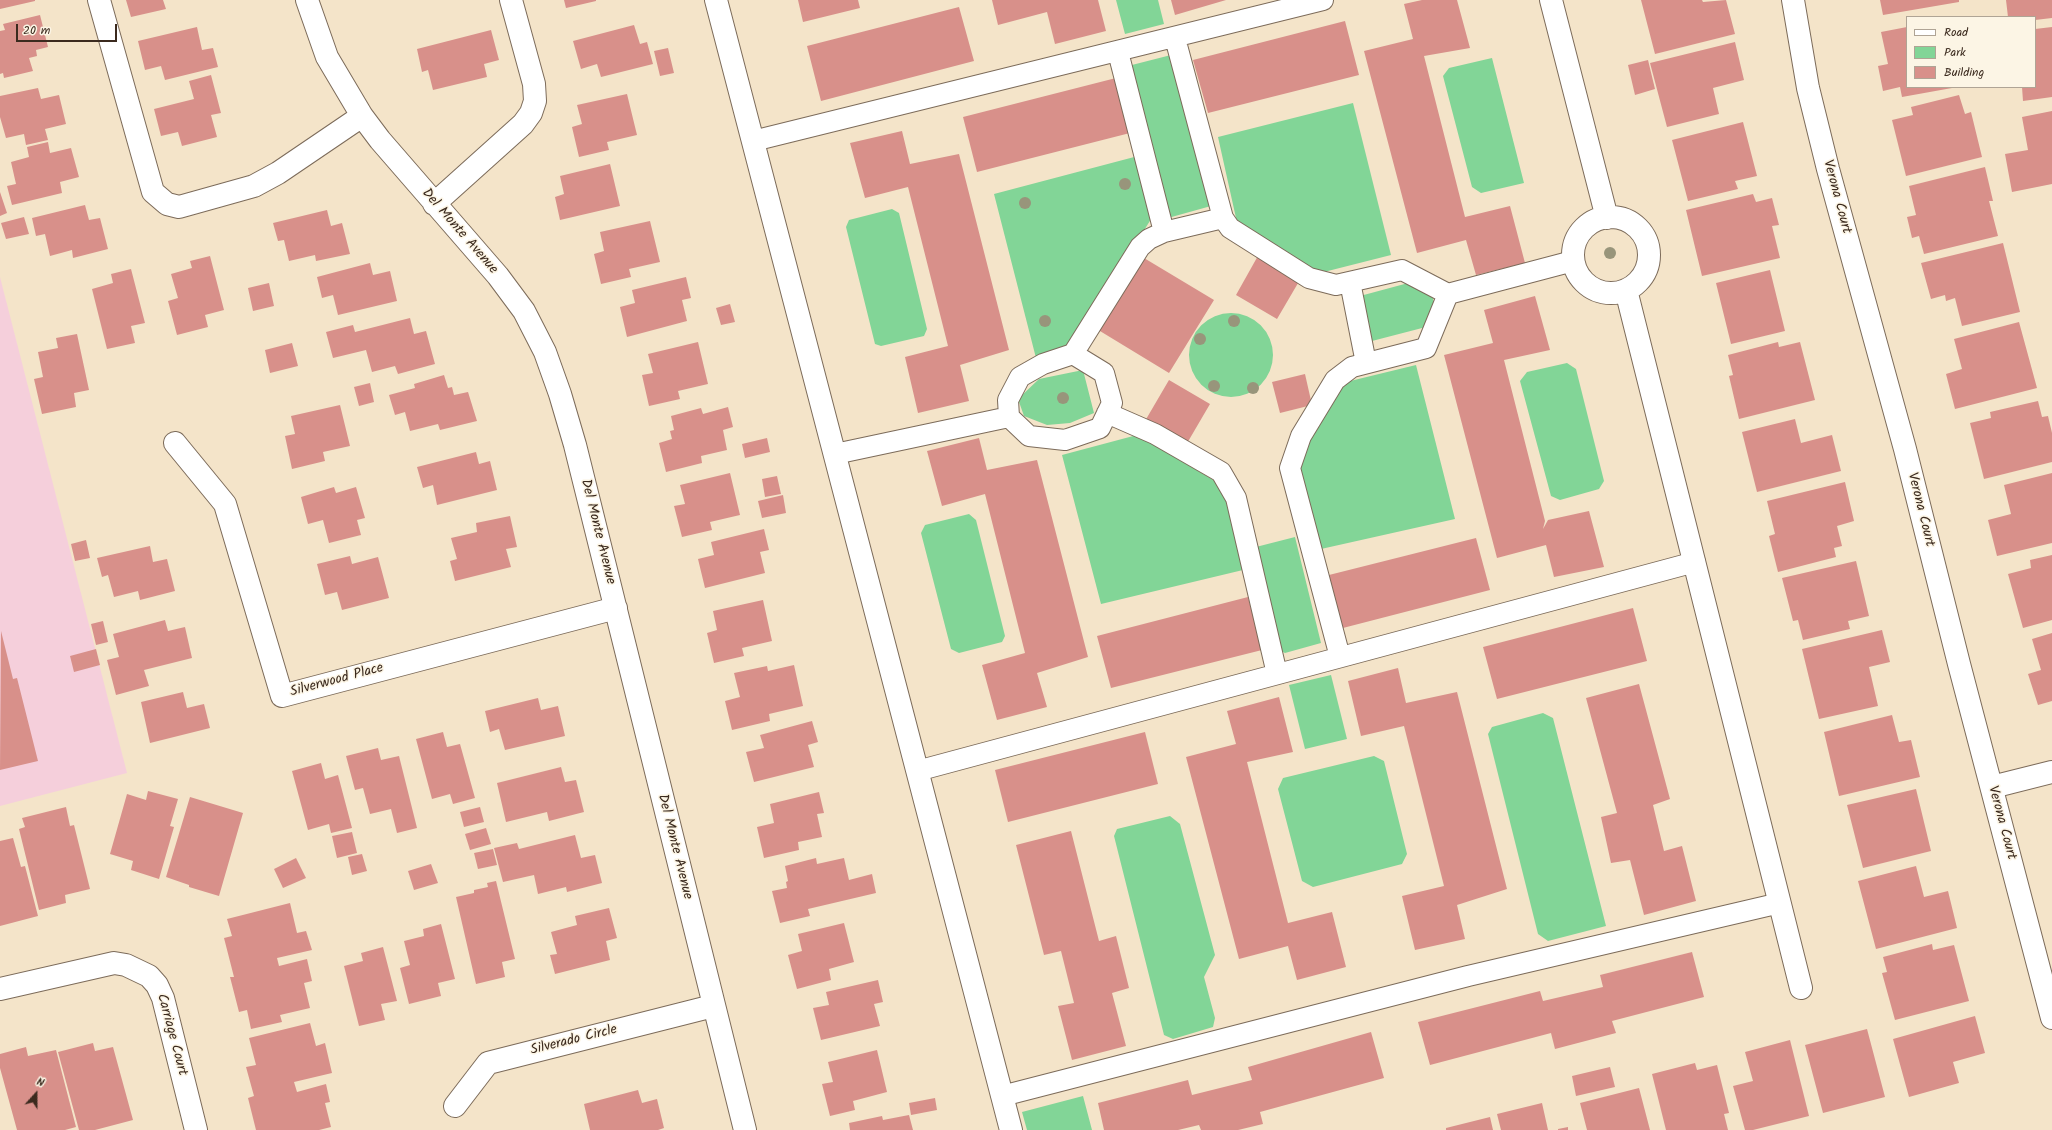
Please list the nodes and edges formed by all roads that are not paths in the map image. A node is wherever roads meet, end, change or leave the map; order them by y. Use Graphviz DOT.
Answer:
graph roads {
  1 [pos="99,0"];
  2 [pos="307,0"];
  3 [pos="510,0"];
  4 [pos="716,0"];
  5 [pos="1323,0"];
  6 [pos="1551,0"];
  7 [pos="1793,0"];
  8 [pos="1175,38"];
  9 [pos="1118,52"];
  10 [pos="362,116"];
  11 [pos="753,141"];
  12 [pos="434,204"];
  13 [pos="1223,218"];
  14 [pos="1607,218"];
  15 [pos="1164,232"];
  16 [pos="1573,260"];
  17 [pos="1350,282"];
  18 [pos="1626,290"];
  19 [pos="1448,294"];
  20 [pos="1073,354"];
  21 [pos="1366,363"];
  22 [pos="1107,413"];
  23 [pos="1009,417"];
  24 [pos="175,443"];
  25 [pos="835,454"];
  26 [pos="1695,562"];
  27 [pos="616,608"];
  28 [pos="1340,658"];
  29 [pos="1277,674"];
  30 [pos="917,771"];
  31 [pos="2052,772"];
  32 [pos="1992,787"];
  33 [pos="1780,903"];
  34 [pos="1801,988"];
  35 [pos="0,989"];
  36 [pos="713,1006"];
  37 [pos="2052,1018"];
  38 [pos="1002,1096"];
  39 [pos="455,1106"];
  40 [pos="196,1130"];
  41 [pos="746,1130"];
  42 [pos="1011,1130"];
  1 -- 10 [label="street"];
  2 -- 10 [label="street, Del Monte Avenue"];
  3 -- 12 [label="street"];
  4 -- 11 [label="street"];
  5 -- 8 [label="lane"];
  6 -- 14 [label="street"];
  7 -- 32 [label="street, Verona Court"];
  8 -- 9 [label="lane"];
  8 -- 13 [label="lane"];
  9 -- 11 [label="lane"];
  9 -- 15 [label="lane"];
  10 -- 12 [label="street, Del Monte Avenue"];
  11 -- 25 [label="street"];
  12 -- 27 [label="street, Del Monte Avenue"];
  13 -- 15 [label="lane"];
  13 -- 17 [label="lane"];
  14 -- 16 [label="street"];
  14 -- 18 [label="street"];
  15 -- 20 [label="lane"];
  16 -- 18 [label="street"];
  16 -- 19 [label="lane"];
  17 -- 19 [label="lane"];
  17 -- 21 [label="lane"];
  18 -- 26 [label="street"];
  19 -- 21 [label="lane"];
  20 -- 22 [label="lane"];
  20 -- 23 [label="lane"];
  21 -- 28 [label="lane"];
  22 -- 23 [label="lane"];
  22 -- 29 [label="lane"];
  23 -- 25 [label="lane"];
  24 -- 27 [label="street, Silverwood Place"];
  25 -- 30 [label="street"];
  26 -- 28 [label="lane"];
  26 -- 33 [label="street"];
  27 -- 36 [label="street, Del Monte Avenue"];
  28 -- 29 [label="lane"];
  29 -- 30 [label="lane"];
  30 -- 38 [label="street"];
  31 -- 32 [label="street"];
  32 -- 37 [label="street, Verona Court"];
  33 -- 34 [label="street"];
  33 -- 38 [label="lane"];
  35 -- 40 [label="street, Carriage Court"];
  36 -- 39 [label="street, Silverado Circle"];
  36 -- 41 [label="street, Del Monte Avenue"];
  38 -- 42 [label="street"];
}
